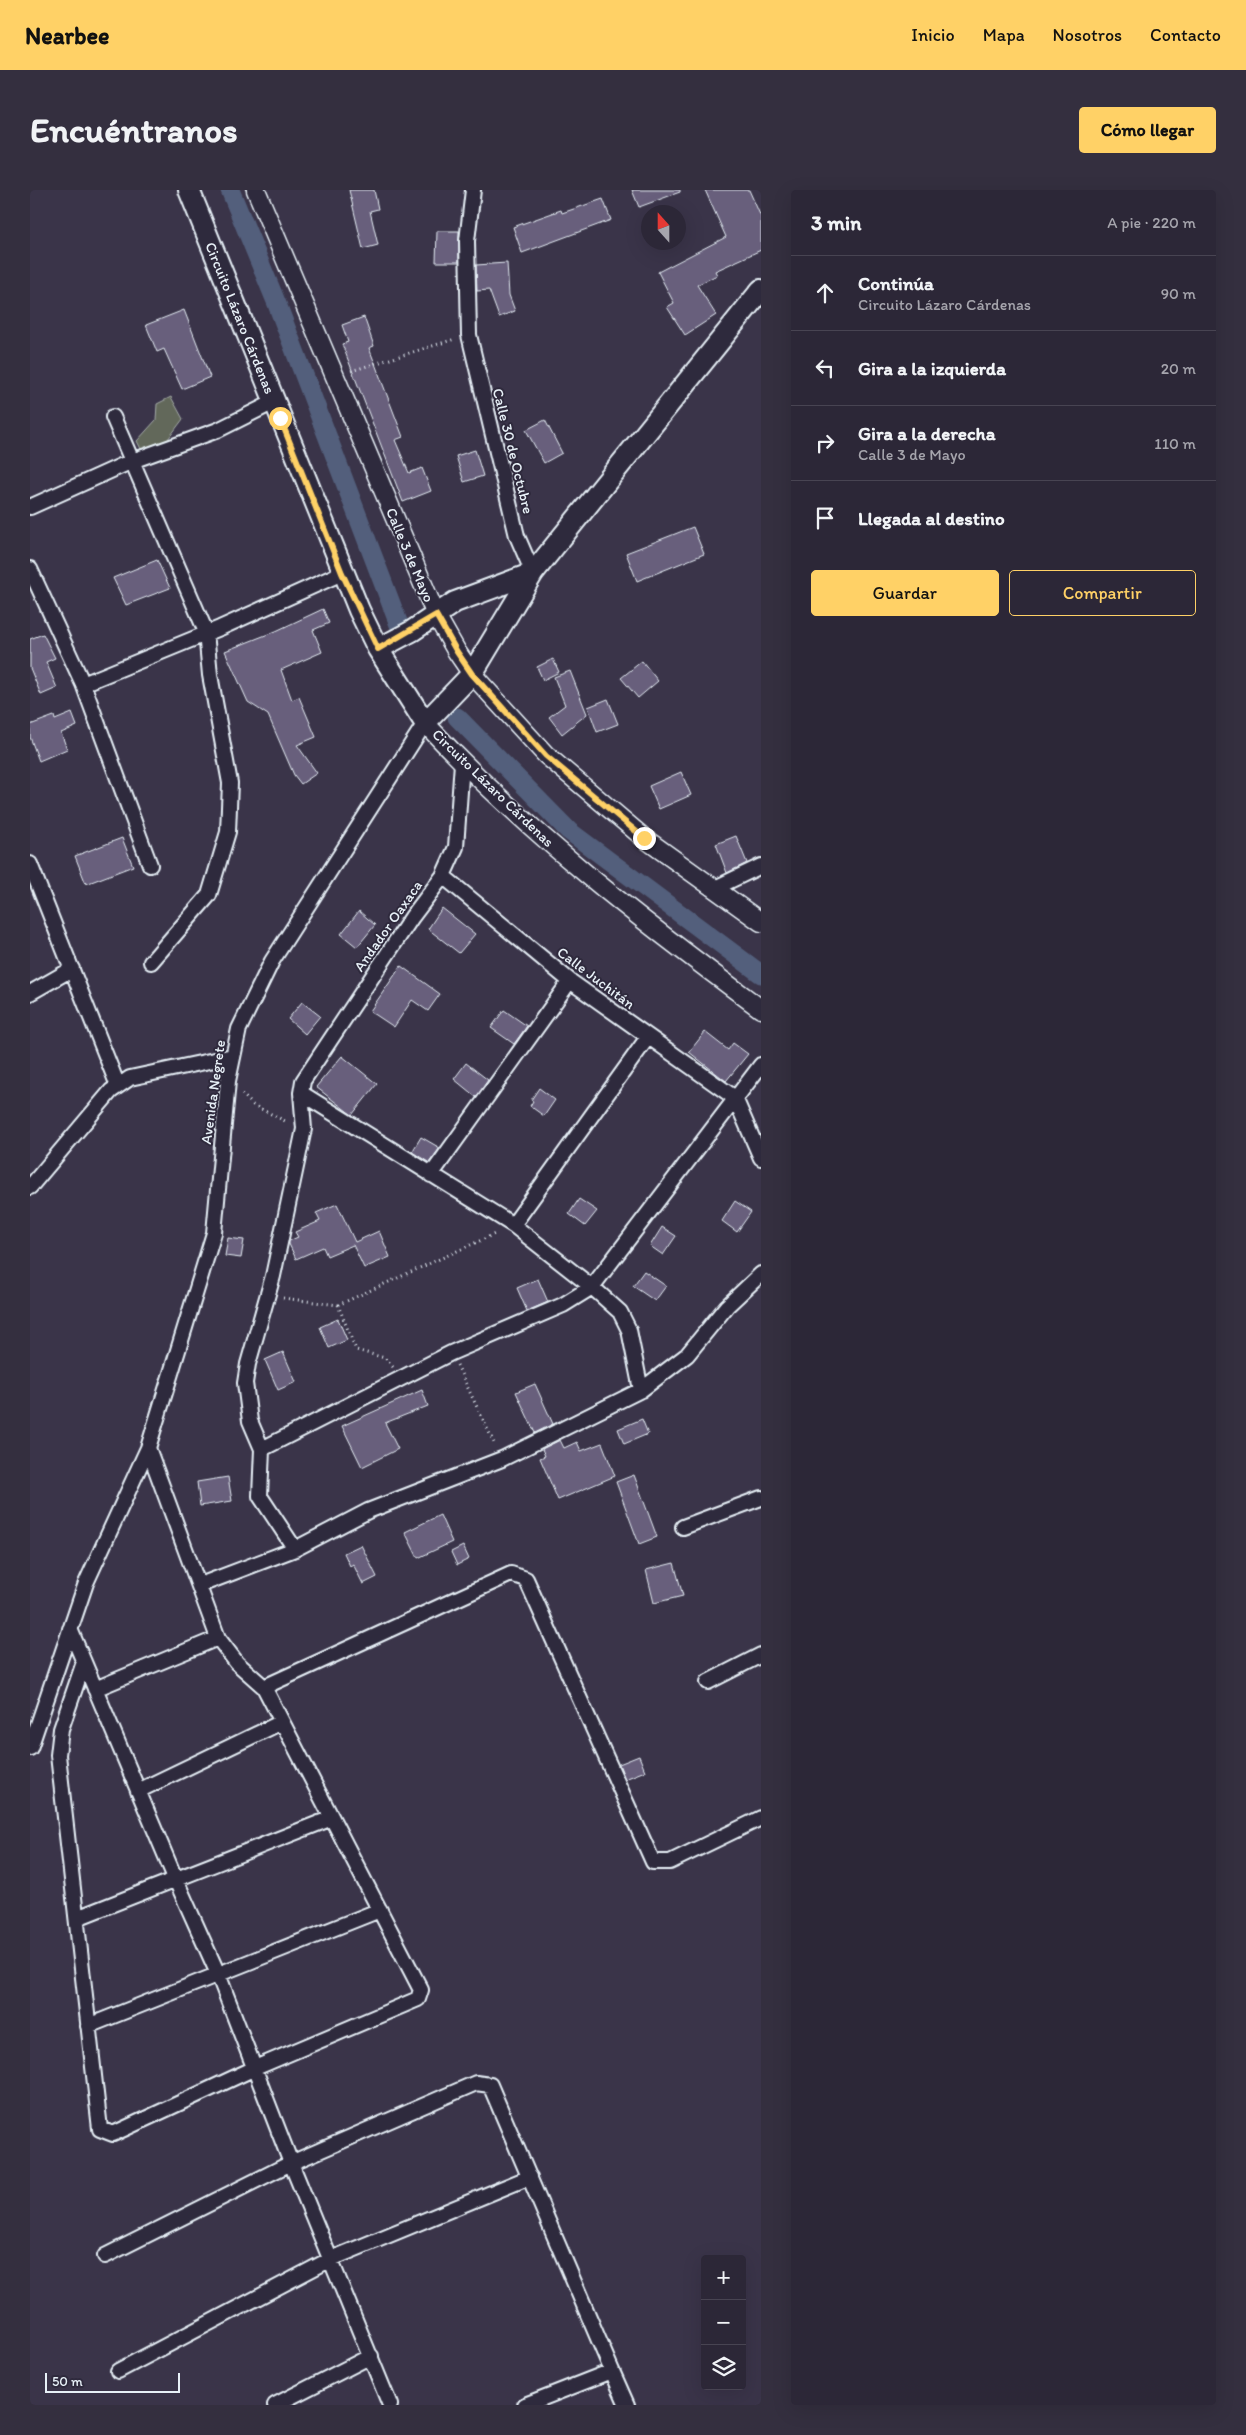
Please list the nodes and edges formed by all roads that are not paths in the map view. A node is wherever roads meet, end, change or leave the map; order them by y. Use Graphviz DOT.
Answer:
graph roads {
  1 [pos="189,190"];
  2 [pos="256,190"];
  3 [pos="473,190"];
  4 [pos="761,290"];
  5 [pos="274,402"];
  6 [pos="113,417"];
  7 [pos="132,461"];
  8 [pos="30,507"];
  9 [pos="30,569"];
  10 [pos="342,573"];
  11 [pos="533,573"];
  12 [pos="436,615"];
  13 [pos="206,632"];
  14 [pos="378,649"];
  15 [pos="472,674"];
  16 [pos="83,684"];
  17 [pos="425,723"];
  18 [pos="462,763"];
  19 [pos="30,864"];
  20 [pos="150,864"];
  21 [pos="761,866"];
  22 [pos="443,876"];
  23 [pos="33,881"];
  24 [pos="715,888"];
  25 [pos="761,922"];
  26 [pos="151,962"];
  27 [pos="72,969"];
  28 [pos="570,981"];
  29 [pos="30,993"];
  30 [pos="761,1010"];
  31 [pos="648,1037"];
  32 [pos="233,1056"];
  33 [pos="761,1065"];
  34 [pos="118,1086"];
  35 [pos="301,1093"];
  36 [pos="735,1098"];
  37 [pos="761,1158"];
  38 [pos="430,1175"];
  39 [pos="30,1186"];
  40 [pos="513,1225"];
  41 [pos="761,1274"];
  42 [pos="592,1287"];
  43 [pos="641,1390"];
  44 [pos="148,1448"];
  45 [pos="262,1449"];
  46 [pos="761,1498"];
  47 [pos="683,1527"];
  48 [pos="295,1549"];
  49 [pos="200,1585"];
  50 [pos="70,1629"];
  51 [pos="218,1638"];
  52 [pos="761,1655"];
  53 [pos="84,1662"];
  54 [pos="708,1682"];
  55 [pos="264,1688"];
  56 [pos="95,1689"];
  57 [pos="282,1722"];
  58 [pos="30,1748"];
  59 [pos="138,1791"];
  60 [pos="332,1818"];
  61 [pos="761,1818"];
  62 [pos="175,1878"];
  63 [pos="380,1910"];
  64 [pos="77,1918"];
  65 [pos="218,1974"];
  66 [pos="88,2026"];
  67 [pos="255,2068"];
  68 [pos="291,2163"];
  69 [pos="530,2177"];
  70 [pos="105,2256"];
  71 [pos="331,2259"];
  72 [pos="371,2356"];
  73 [pos="612,2370"];
  74 [pos="118,2372"];
  75 [pos="275,2405"];
  76 [pos="390,2405"];
  77 [pos="525,2405"];
  78 [pos="627,2405"];
  1 -- 5 [label="main road, Circuito Lázaro Cárdenas"];
  2 -- 12 [label="street, Calle 3 de Mayo"];
  3 -- 11 [label="street, Calle 30 de Octubre"];
  4 -- 11 [label="main road"];
  5 -- 7 [label="street"];
  5 -- 10 [label="main road, Circuito Lázaro Cárdenas"];
  6 -- 7 [label="street"];
  7 -- 8 [label="street"];
  7 -- 13 [label="street"];
  9 -- 16 [label="street"];
  10 -- 13 [label="street"];
  10 -- 14 [label="main road, Circuito Lázaro Cárdenas"];
  11 -- 12 [label="main road"];
  11 -- 15 [label="main road"];
  12 -- 14 [label="main road"];
  12 -- 15 [label="street, Calle 3 de Mayo"];
  13 -- 16 [label="street"];
  13 -- 26 [label="street"];
  14 -- 17 [label="main road, Circuito Lázaro Cárdenas"];
  15 -- 17 [label="main road"];
  15 -- 24 [label="street, Calle 3 de Mayo"];
  16 -- 20 [label="street"];
  17 -- 18 [label="street, Circuito Lázaro Cárdenas"];
  17 -- 32 [label="street, Avenida Negrete"];
  18 -- 22 [label="street, Andador Oaxaca"];
  18 -- 30 [label="street, Circuito Lázaro Cárdenas"];
  19 -- 23 [label="street"];
  21 -- 24 [label="street"];
  22 -- 28 [label="street, Calle Juchitán"];
  22 -- 35 [label="street, Andador Oaxaca"];
  23 -- 27 [label="street"];
  24 -- 25 [label="street, Calle 3 de Mayo"];
  27 -- 29 [label="street"];
  27 -- 34 [label="street"];
  28 -- 31 [label="street, Calle Juchitán"];
  28 -- 38 [label="street"];
  31 -- 36 [label="street, Calle Juchitán"];
  31 -- 40 [label="street"];
  32 -- 34 [label="street"];
  32 -- 44 [label="street, Avenida Negrete"];
  33 -- 36 [label="street"];
  34 -- 39 [label="street"];
  35 -- 38 [label="street"];
  35 -- 45 [label="street"];
  36 -- 37 [label="street"];
  36 -- 42 [label="street"];
  38 -- 40 [label="street"];
  40 -- 42 [label="street"];
  41 -- 43 [label="street"];
  42 -- 43 [label="street"];
  42 -- 45 [label="street"];
  43 -- 48 [label="street"];
  44 -- 49 [label="street"];
  44 -- 50 [label="street, Avenida Negrete"];
  45 -- 48 [label="street"];
  46 -- 47 [label="street"];
  48 -- 49 [label="street"];
  49 -- 51 [label="street"];
  50 -- 53 [label="street"];
  50 -- 58 [label="street, Avenida Negrete"];
  51 -- 55 [label="street"];
  51 -- 56 [label="street"];
  52 -- 54 [label="street"];
  53 -- 56 [label="street"];
  53 -- 64 [label="street"];
  55 -- 57 [label="street"];
  55 -- 61 [label="street"];
  56 -- 59 [label="street"];
  57 -- 59 [label="street"];
  57 -- 60 [label="street"];
  59 -- 62 [label="street"];
  60 -- 62 [label="street"];
  60 -- 63 [label="street"];
  62 -- 64 [label="street"];
  62 -- 65 [label="street"];
  63 -- 65 [label="street"];
  63 -- 67 [label="street"];
  64 -- 66 [label="street"];
  65 -- 66 [label="street"];
  65 -- 67 [label="street"];
  66 -- 67 [label="street"];
  67 -- 68 [label="street"];
  68 -- 69 [label="street"];
  68 -- 70 [label="street"];
  68 -- 71 [label="street"];
  69 -- 71 [label="street"];
  69 -- 73 [label="street"];
  71 -- 72 [label="street"];
  71 -- 74 [label="street"];
  72 -- 75 [label="street"];
  72 -- 76 [label="street"];
  73 -- 77 [label="street"];
  73 -- 78 [label="street"];
}
